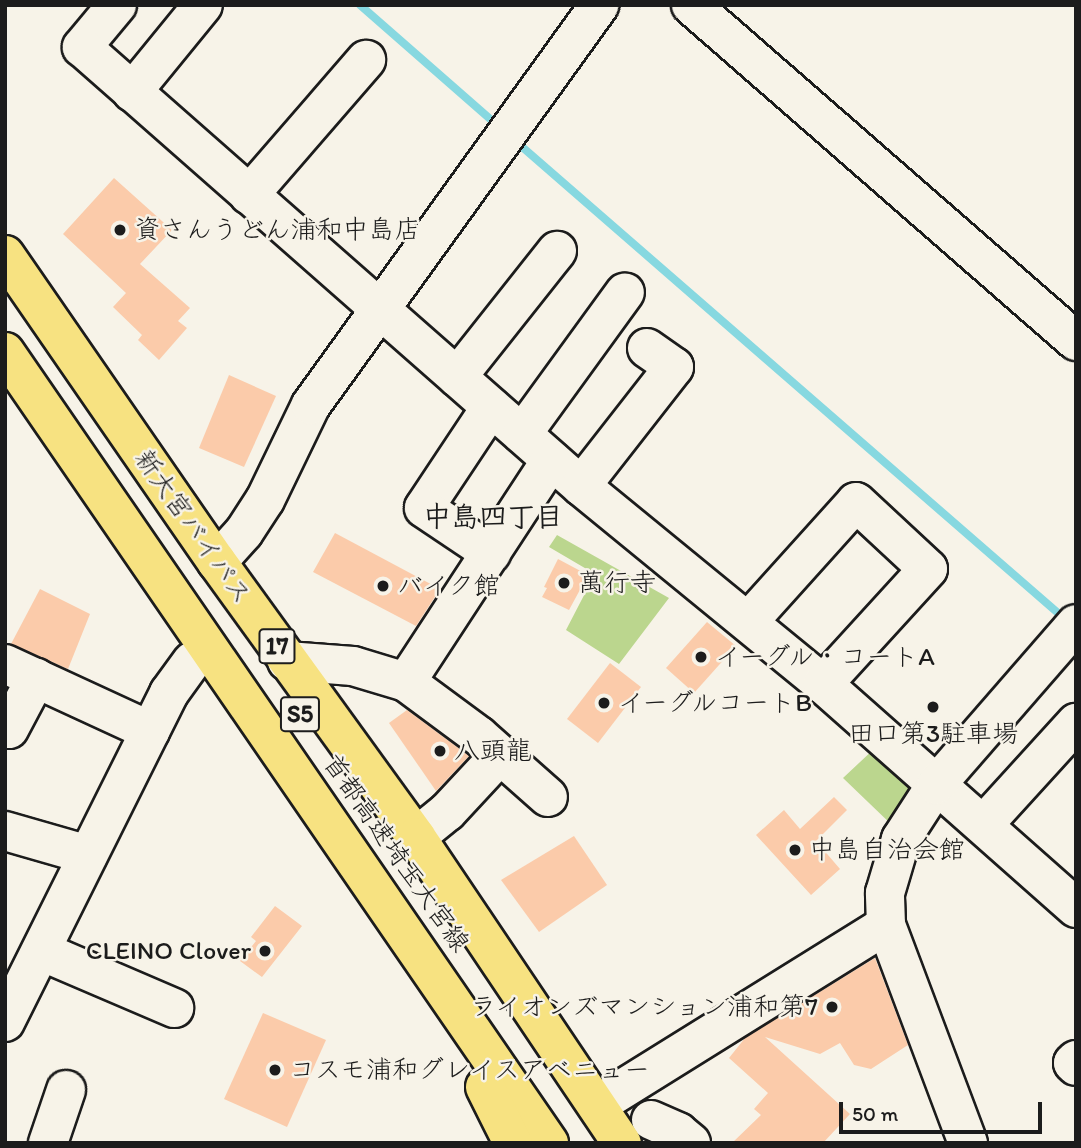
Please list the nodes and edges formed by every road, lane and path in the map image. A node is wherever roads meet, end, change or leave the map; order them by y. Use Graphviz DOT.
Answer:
graph roads {
  1 [pos="117,5"];
  2 [pos="203,5"];
  3 [pos="600,5"];
  4 [pos="691,5"];
  5 [pos="366,60"];
  6 [pos="132,92"];
  7 [pos="249,195"];
  8 [pos="558,251"];
  9 [pos="5,255"];
  10 [pos="5,286"];
  11 [pos="625,292"];
  12 [pos="379,309"];
  13 [pos="1076,341"];
  14 [pos="647,348"];
  15 [pos="5,352"];
  16 [pos="457,377"];
  17 [pos="5,394"];
  18 [pos="491,407"];
  19 [pos="522,434"];
  20 [pos="551,460"];
  21 [pos="581,486"];
  22 [pos="491,553"];
  23 [pos="217,562"];
  24 [pos="748,622"];
  25 [pos="1076,624"];
  26 [pos="191,661"];
  27 [pos="287,661"];
  28 [pos="20,671"];
  29 [pos="406,682"];
  30 [pos="823,684"];
  31 [pos="1076,723"];
  32 [pos="9,729"];
  33 [pos="150,731"];
  34 [pos="500,755"];
  35 [pos="936,785"];
  36 [pos="548,797"];
  37 [pos="984,824"];
  38 [pos="5,831"];
  39 [pos="416,836"];
  40 [pos="88,855"];
  41 [pos="1071,893"];
  42 [pos="886,925"];
  43 [pos="41,951"];
  44 [pos="174,1008"];
  45 [pos="5,1022"];
  46 [pos="1076,1060"];
  47 [pos="1076,1066"];
  48 [pos="485,1087"];
  49 [pos="66,1090"];
  50 [pos="597,1105"];
  51 [pos="651,1120"];
  52 [pos="48,1143"];
  53 [pos="513,1143"];
  54 [pos="525,1143"];
  55 [pos="550,1143"];
  56 [pos="595,1143"];
  57 [pos="622,1143"];
  58 [pos="691,1143"];
  59 [pos="968,1143"];
  1 -- 6 [label="street"];
  2 -- 6 [label="street"];
  3 -- 12 [label="street"];
  4 -- 13 [label="street"];
  5 -- 7 [label="street"];
  6 -- 7 [label="street"];
  7 -- 12 [label="street"];
  8 -- 16 [label="street"];
  9 -- 23 [label="highway, 新大宮バイパス / 17"];
  10 -- 56 [label="highway, 首都高速埼玉大宮線 / S5"];
  11 -- 19 [label="street"];
  12 -- 16 [label="street"];
  12 -- 23 [label="street"];
  14 -- 21 [label="street"];
  15 -- 55 [label="highway, 首都高速埼玉大宮線 / S5"];
  16 -- 18 [label="street"];
  17 -- 26 [label="highway"];
  18 -- 19 [label="street"];
  18 -- 22 [label="street"];
  19 -- 20 [label="street"];
  20 -- 21 [label="street"];
  20 -- 22 [label="street"];
  21 -- 24 [label="street"];
  22 -- 29 [label="street"];
  23 -- 27 [label="highway, 新大宮バイパス / 17"];
  24 -- 30 [label="street"];
  24 -- 30 [label="street"];
  25 -- 35 [label="street"];
  26 -- 33 [label="street"];
  26 -- 48 [label="highway"];
  27 -- 29 [label="street"];
  27 -- 39 [label="highway, 新大宮バイパス / 17"];
  28 -- 32 [label="street"];
  28 -- 33 [label="street"];
  29 -- 34 [label="street"];
  30 -- 35 [label="street"];
  31 -- 37 [label="street"];
  33 -- 40 [label="street"];
  34 -- 36 [label="street"];
  34 -- 39 [label="street"];
  35 -- 37 [label="street"];
  35 -- 42 [label="street"];
  37 -- 41 [label="street"];
  38 -- 40 [label="street"];
  39 -- 50 [label="highway, 新大宮バイパス / 17"];
  40 -- 43 [label="street"];
  42 -- 50 [label="street"];
  42 -- 59 [label="street"];
  43 -- 44 [label="street"];
  43 -- 45 [label="street"];
  46 -- 47 [label="street"];
  48 -- 53 [label="highway"];
  48 -- 54 [label="highway"];
  49 -- 52 [label="street"];
  50 -- 57 [label="highway, 新大宮バイパス / 17"];
  51 -- 58 [label="street"];
}
